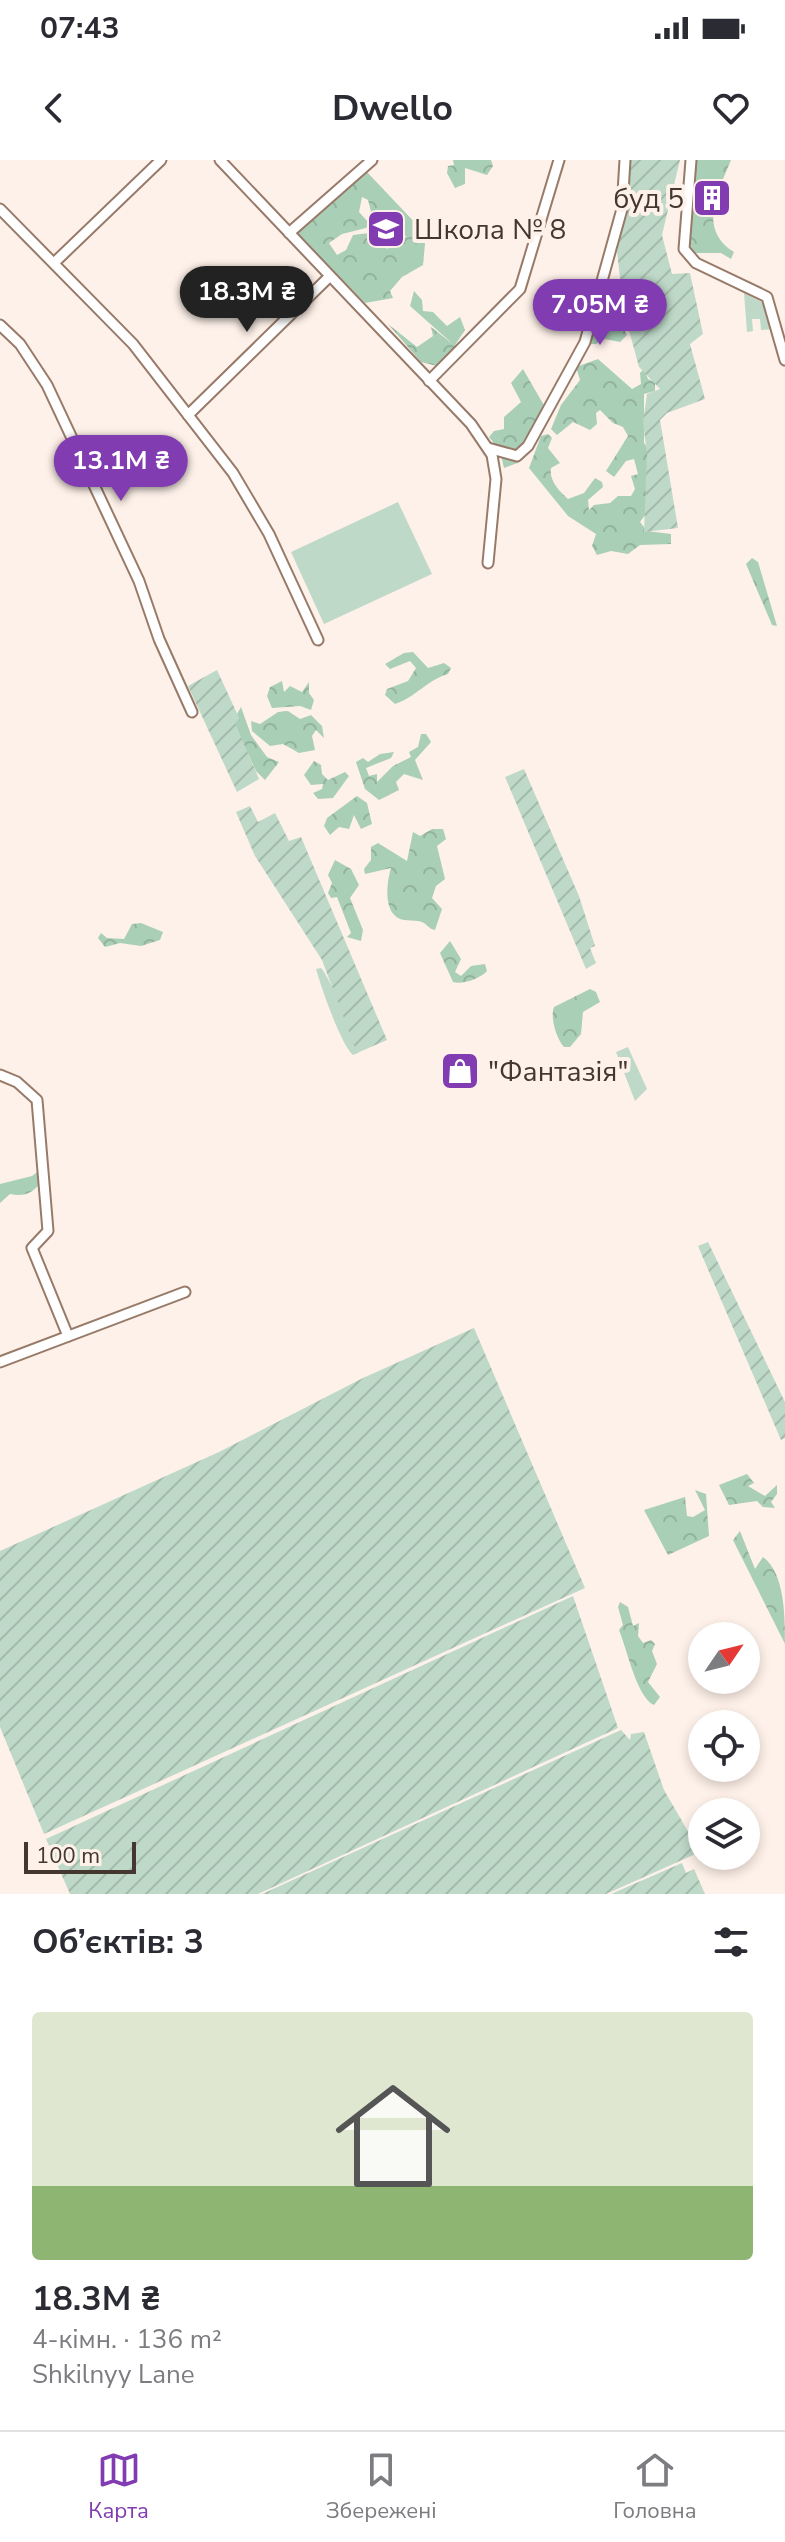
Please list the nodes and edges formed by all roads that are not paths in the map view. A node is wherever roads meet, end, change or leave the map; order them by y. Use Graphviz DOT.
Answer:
graph roads {
  1 [pos="161,160"];
  2 [pos="220,160"];
  3 [pos="372,160"];
  4 [pos="559,160"];
  5 [pos="625,160"];
  6 [pos="691,160"];
  7 [pos="0,209"];
  8 [pos="289,233"];
  9 [pos="55,262"];
  10 [pos="329,277"];
  11 [pos="0,325"];
  12 [pos="784,353"];
  13 [pos="429,381"];
  14 [pos="188,415"];
  15 [pos="488,448"];
  16 [pos="488,563"];
  17 [pos="318,640"];
  18 [pos="192,712"];
  19 [pos="0,1075"];
  20 [pos="185,1292"];
  21 [pos="68,1336"];
  22 [pos="0,1362"];
  1 -- 9 [label="street"];
  2 -- 8 [label="street"];
  3 -- 8 [label="street"];
  4 -- 13 [label="street"];
  5 -- 15 [label="street"];
  6 -- 12 [label="street"];
  7 -- 9 [label="street"];
  8 -- 10 [label="street"];
  9 -- 14 [label="street"];
  10 -- 13 [label="street"];
  10 -- 14 [label="street"];
  11 -- 18 [label="street"];
  13 -- 15 [label="street"];
  14 -- 17 [label="street"];
  15 -- 16 [label="street"];
  19 -- 21 [label="street"];
  20 -- 21 [label="street"];
  21 -- 22 [label="street"];
}
